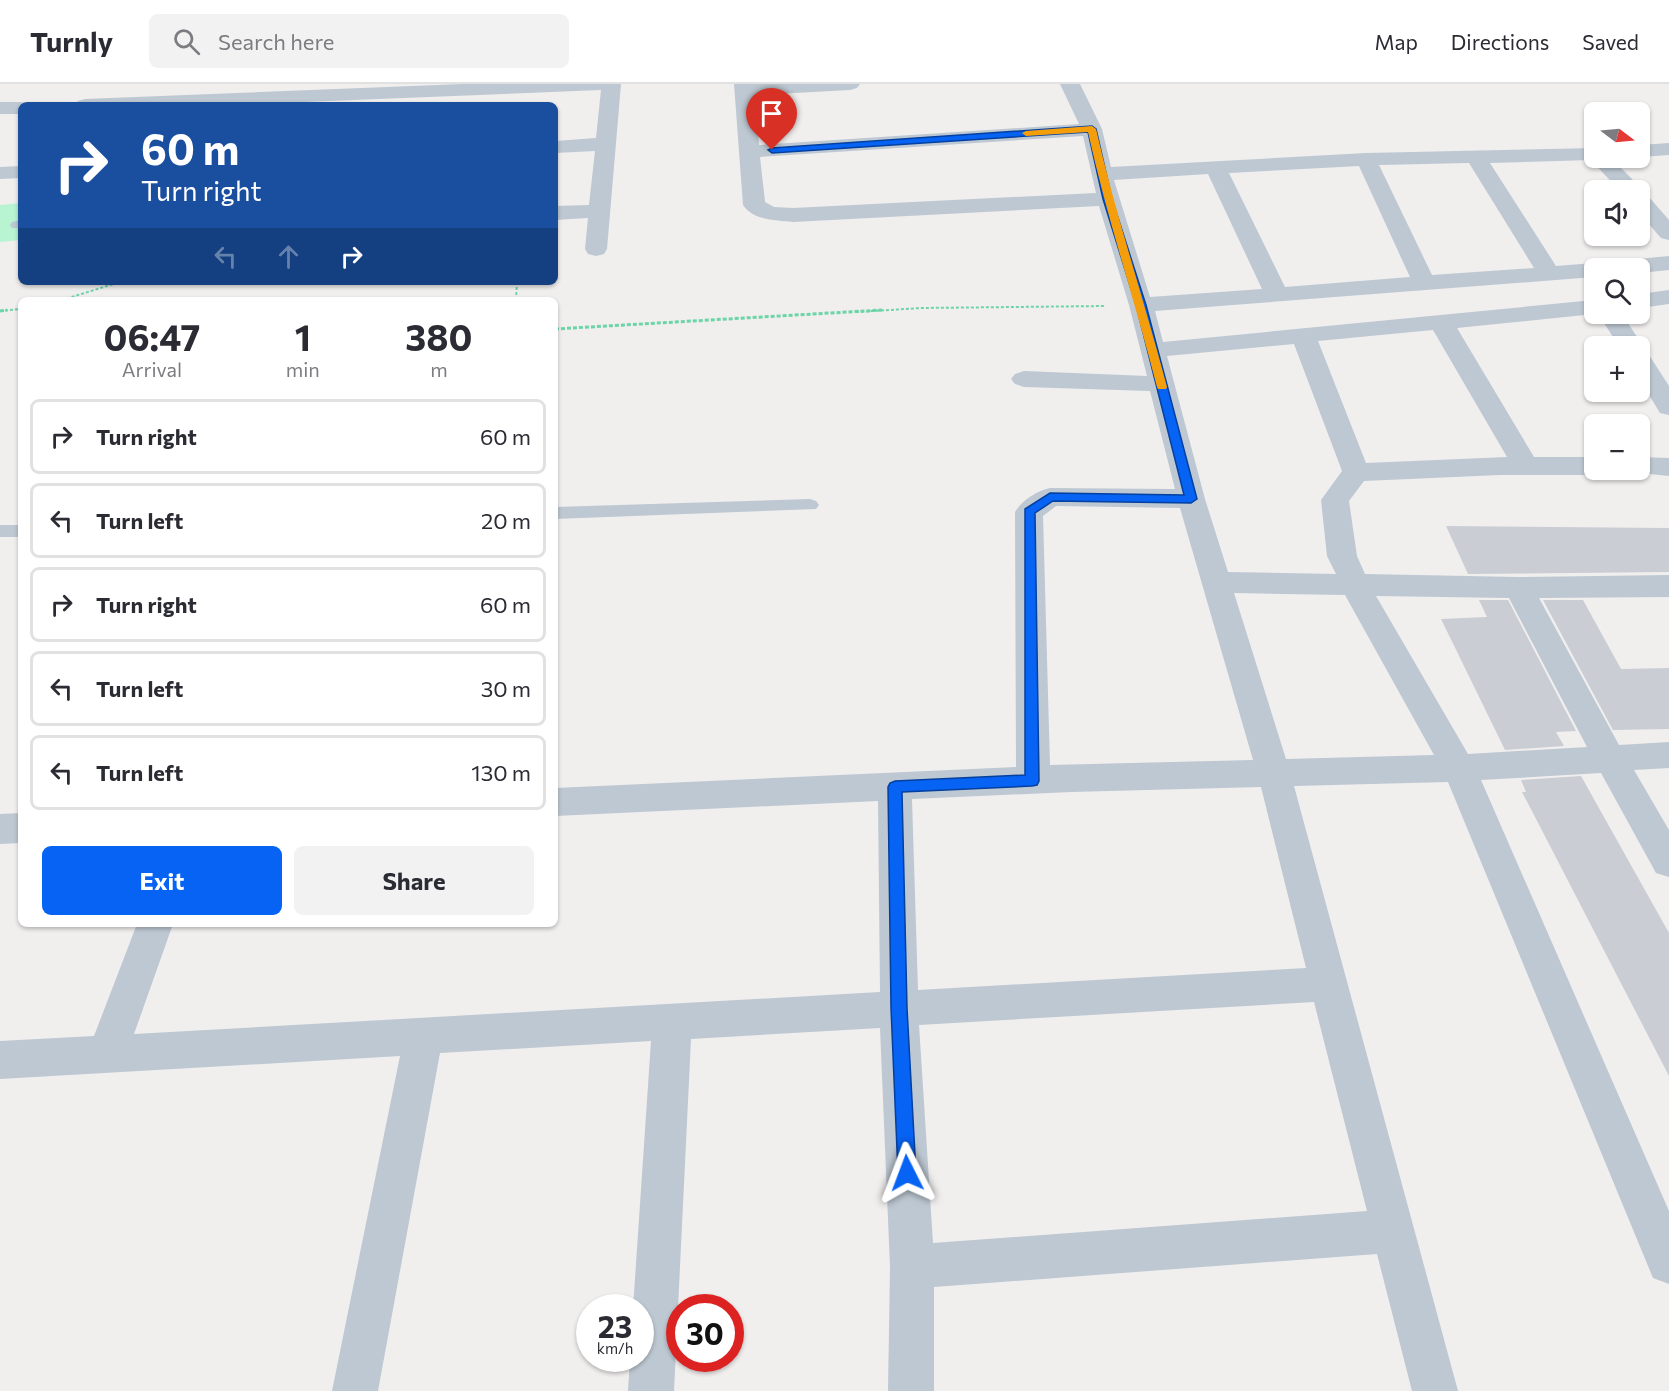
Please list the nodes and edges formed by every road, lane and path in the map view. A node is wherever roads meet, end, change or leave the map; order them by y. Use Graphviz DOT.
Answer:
graph roads {
  1 [pos="610,84"];
  2 [pos="850,84"];
  3 [pos="1070,84"];
  4 [pos="443,87"];
  5 [pos="745,87"];
  6 [pos="2,99"];
  7 [pos="145,102"];
  8 [pos="18,107"];
  9 [pos="1092,129"];
  10 [pos="605,144"];
  11 [pos="558,147"];
  12 [pos="1669,149"];
  13 [pos="1650,150"];
  14 [pos="750,152"];
  15 [pos="1584,154"];
  16 [pos="1476,157"];
  17 [pos="1366,159"];
  18 [pos="1216,168"];
  19 [pos="1609,168"];
  20 [pos="18,172"];
  21 [pos="0,173"];
  22 [pos="1102,174"];
  23 [pos="1621,180"];
  24 [pos="1108,199"];
  25 [pos="599,211"];
  26 [pos="1650,212"];
  27 [pos="558,213"];
  28 [pos="1669,233"];
  29 [pos="596,249"];
  30 [pos="1669,263"];
  31 [pos="1650,265"];
  32 [pos="1584,271"];
  33 [pos="1550,274"];
  34 [pos="1424,283"];
  35 [pos="110,285"];
  36 [pos="1277,295"];
  37 [pos="72,297"];
  38 [pos="1669,297"];
  39 [pos="1650,300"];
  40 [pos="1141,305"];
  41 [pos="1584,308"];
  42 [pos="18,309"];
  43 [pos="0,311"];
  44 [pos="1441,322"];
  45 [pos="558,329"];
  46 [pos="1303,335"];
  47 [pos="1152,350"];
  48 [pos="1650,374"];
  49 [pos="1024,380"];
  50 [pos="1161,384"];
  51 [pos="1666,396"];
  52 [pos="1526,466"];
  53 [pos="1584,466"];
  54 [pos="1650,466"];
  55 [pos="1669,467"];
  56 [pos="1356,472"];
  57 [pos="1191,499"];
  58 [pos="810,505"];
  59 [pos="558,513"];
  60 [pos="0,531"];
  61 [pos="18,531"];
  62 [pos="1218,582"];
  63 [pos="1355,584"];
  64 [pos="1669,586"];
  65 [pos="1518,588"];
  66 [pos="1669,755"];
  67 [pos="1609,757"];
  68 [pos="1459,768"];
  69 [pos="1274,773"];
  70 [pos="1032,781"];
  71 [pos="895,787"];
  72 [pos="558,802"];
  73 [pos="18,828"];
  74 [pos="0,829"];
  75 [pos="1669,862"];
  76 [pos="154,927"];
  77 [pos="1329,984"];
  78 [pos="899,1008"];
  79 [pos="672,1021"];
  80 [pos="424,1036"];
  81 [pos="106,1054"];
  82 [pos="0,1060"];
  83 [pos="1394,1231"];
  84 [pos="1669,1262"];
  85 [pos="912,1267"];
  86 [pos="355,1391"];
  87 [pos="651,1391"];
  88 [pos="911,1391"];
  89 [pos="1436,1391"];
  1 -- 4 [label="street"];
  1 -- 10 [label="street"];
  2 -- 5 [label="street"];
  3 -- 9 [label="street"];
  4 -- 7 [label="street"];
  5 -- 14 [label="street"];
  6 -- 8 [label="street"];
  9 -- 14 [label="street"];
  9 -- 22 [label="street"];
  10 -- 11 [label="street"];
  10 -- 25 [label="street"];
  12 -- 13 [label="street"];
  14 -- 24 [label="street"];
  15 -- 16 [label="street"];
  16 -- 17 [label="street"];
  16 -- 33 [label="street"];
  17 -- 18 [label="street"];
  17 -- 34 [label="street"];
  18 -- 22 [label="street"];
  18 -- 36 [label="street"];
  19 -- 23 [label="street"];
  20 -- 21 [label="street"];
  22 -- 24 [label="street"];
  24 -- 40 [label="street"];
  25 -- 27 [label="street"];
  25 -- 29 [label="street"];
  26 -- 28 [label="street"];
  30 -- 31 [label="street"];
  32 -- 33 [label="street"];
  33 -- 34 [label="street"];
  34 -- 36 [label="street"];
  35 -- 37 [label="path"];
  36 -- 40 [label="street"];
  38 -- 39 [label="street"];
  40 -- 45 [label="path"];
  40 -- 47 [label="street"];
  41 -- 44 [label="street"];
  42 -- 43 [label="path"];
  44 -- 46 [label="street"];
  44 -- 52 [label="street"];
  46 -- 47 [label="street"];
  46 -- 56 [label="street"];
  47 -- 50 [label="street"];
  48 -- 51 [label="street"];
  49 -- 50 [label="street"];
  50 -- 57 [label="street"];
  52 -- 53 [label="street"];
  52 -- 56 [label="street"];
  54 -- 55 [label="street"];
  56 -- 63 [label="street"];
  57 -- 62 [label="street"];
  57 -- 70 [label="street"];
  58 -- 59 [label="lane"];
  60 -- 61 [label="lane"];
  62 -- 63 [label="street"];
  62 -- 69 [label="street"];
  63 -- 65 [label="street"];
  63 -- 68 [label="street"];
  64 -- 65 [label="street"];
  65 -- 67 [label="street"];
  66 -- 67 [label="street"];
  67 -- 68 [label="street"];
  67 -- 75 [label="street"];
  68 -- 69 [label="street"];
  68 -- 84 [label="street"];
  69 -- 70 [label="street"];
  69 -- 77 [label="street"];
  70 -- 71 [label="street"];
  71 -- 72 [label="street"];
  71 -- 78 [label="street"];
  73 -- 74 [label="street"];
  76 -- 81 [label="street"];
  77 -- 78 [label="street"];
  77 -- 83 [label="street"];
  78 -- 79 [label="street"];
  78 -- 85 [label="street"];
  79 -- 80 [label="street"];
  79 -- 87 [label="street"];
  80 -- 81 [label="street"];
  80 -- 86 [label="street"];
  81 -- 82 [label="street"];
  83 -- 85 [label="street"];
  83 -- 89 [label="street"];
  85 -- 88 [label="street"];
}
